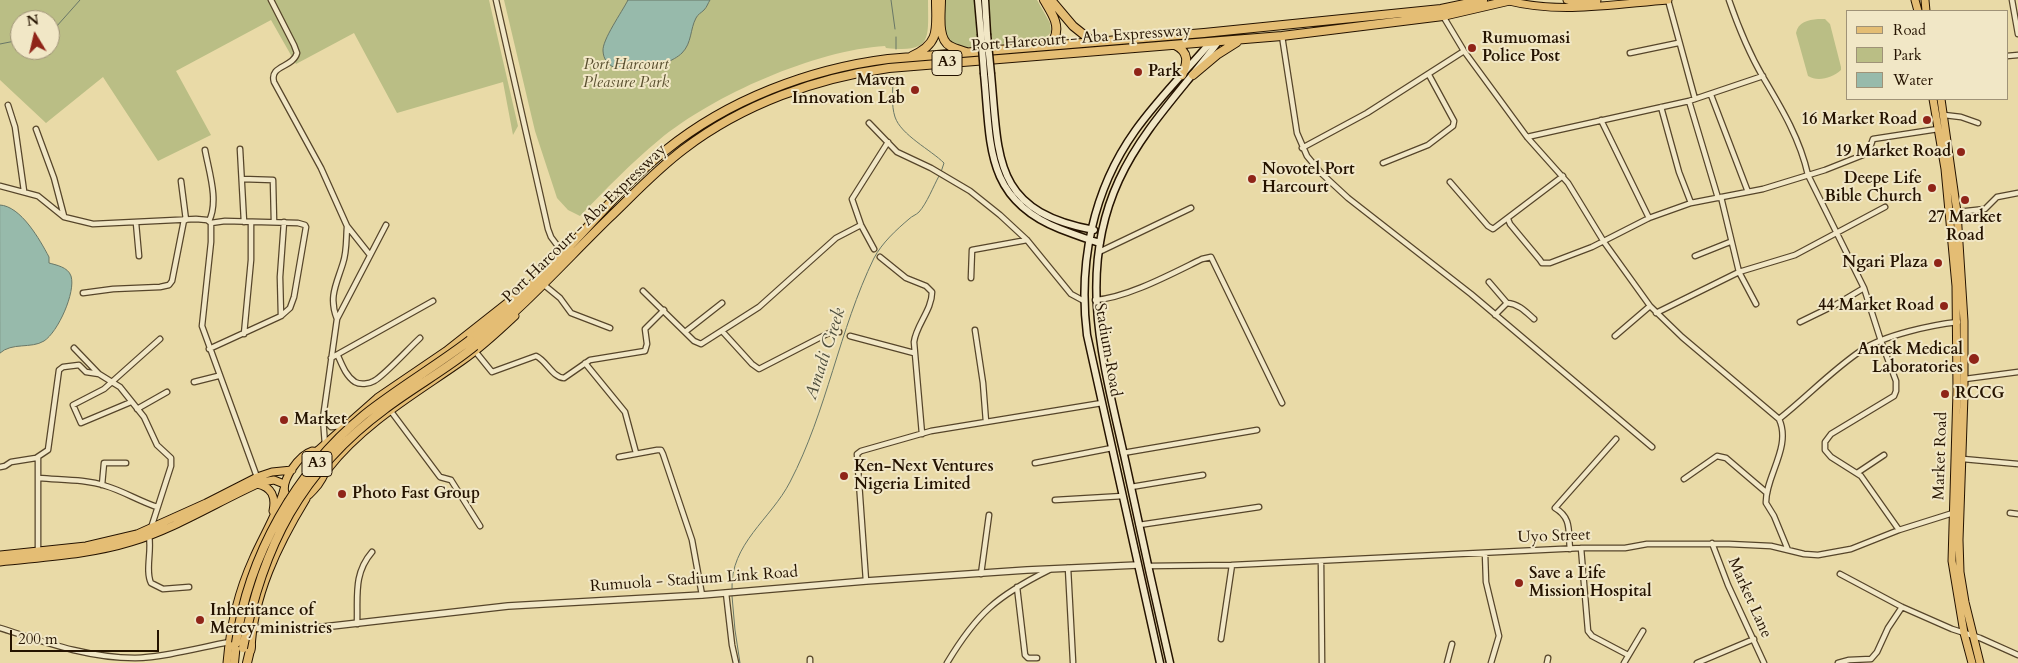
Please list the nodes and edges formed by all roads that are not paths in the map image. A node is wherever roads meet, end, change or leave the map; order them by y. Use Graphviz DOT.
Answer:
graph roads {
  1 [pos="271,0"];
  2 [pos="496,0"];
  3 [pos="936,0"];
  4 [pos="941,0"];
  5 [pos="978,0"];
  6 [pos="985,0"];
  7 [pos="1044,0"];
  8 [pos="1051,0"];
  9 [pos="1482,0"];
  10 [pos="1566,0"];
  11 [pos="1598,0"];
  12 [pos="1668,0"];
  13 [pos="1729,0"];
  14 [pos="2012,0"];
  15 [pos="1510,1"];
  16 [pos="1443,16"];
  17 [pos="984,34"];
  18 [pos="2018,34"];
  19 [pos="1282,36"];
  20 [pos="1239,40"];
  21 [pos="1093,42"];
  22 [pos="1214,43"];
  23 [pos="1678,43"];
  24 [pos="1175,45"];
  25 [pos="1040,46"];
  26 [pos="1464,51"];
  27 [pos="970,53"];
  28 [pos="1630,53"];
  29 [pos="908,58"];
  30 [pos="987,74"];
  31 [pos="1182,75"];
  32 [pos="1193,75"];
  33 [pos="1429,76"];
  34 [pos="1763,76"];
  35 [pos="1711,95"];
  36 [pos="1695,100"];
  37 [pos="1933,100"];
  38 [pos="1942,100"];
  39 [pos="1690,101"];
  40 [pos="8,105"];
  41 [pos="1661,107"];
  42 [pos="1944,115"];
  43 [pos="1601,120"];
  44 [pos="869,123"];
  45 [pos="1978,124"];
  46 [pos="36,129"];
  47 [pos="1938,129"];
  48 [pos="1526,137"];
  49 [pos="888,142"];
  50 [pos="1302,148"];
  51 [pos="240,149"];
  52 [pos="205,150"];
  53 [pos="1383,163"];
  54 [pos="1808,175"];
  55 [pos="1562,176"];
  56 [pos="242,179"];
  57 [pos="180,181"];
  58 [pos="1450,182"];
  59 [pos="0,186"];
  60 [pos="24,191"];
  61 [pos="1748,192"];
  62 [pos="2018,192"];
  63 [pos="1720,197"];
  64 [pos="1691,203"];
  65 [pos="1885,207"];
  66 [pos="1190,208"];
  67 [pos="1957,212"];
  68 [pos="64,217"];
  69 [pos="1508,218"];
  70 [pos="1650,218"];
  71 [pos="185,220"];
  72 [pos="210,222"];
  73 [pos="244,222"];
  74 [pos="251,222"];
  75 [pos="274,222"];
  76 [pos="284,222"];
  77 [pos="136,223"];
  78 [pos="386,225"];
  79 [pos="861,225"];
  80 [pos="347,226"];
  81 [pos="1091,229"];
  82 [pos="1102,231"];
  83 [pos="1836,233"];
  84 [pos="1027,240"];
  85 [pos="1089,240"];
  86 [pos="1100,242"];
  87 [pos="1604,242"];
  88 [pos="1730,242"];
  89 [pos="874,249"];
  90 [pos="1099,252"];
  91 [pos="564,253"];
  92 [pos="370,255"];
  93 [pos="138,256"];
  94 [pos="1695,256"];
  95 [pos="880,257"];
  96 [pos="1739,272"];
  97 [pos="971,278"];
  98 [pos="1489,282"];
  99 [pos="541,287"];
  100 [pos="1864,288"];
  101 [pos="524,290"];
  102 [pos="643,291"];
  103 [pos="83,293"];
  104 [pos="1095,300"];
  105 [pos="433,301"];
  106 [pos="1084,301"];
  107 [pos="722,303"];
  108 [pos="1507,303"];
  109 [pos="1756,304"];
  110 [pos="1650,306"];
  111 [pos="664,310"];
  112 [pos="1656,313"];
  113 [pos="1495,315"];
  114 [pos="281,316"];
  115 [pos="1534,319"];
  116 [pos="337,320"];
  117 [pos="1800,322"];
  118 [pos="1960,322"];
  119 [pos="610,328"];
  120 [pos="975,330"];
  121 [pos="722,331"];
  122 [pos="685,332"];
  123 [pos="839,332"];
  124 [pos="244,334"];
  125 [pos="850,336"];
  126 [pos="1615,336"];
  127 [pos="420,338"];
  128 [pos="160,339"];
  129 [pos="1881,341"];
  130 [pos="474,346"];
  131 [pos="74,348"];
  132 [pos="209,349"];
  133 [pos="914,353"];
  134 [pos="338,356"];
  135 [pos="331,358"];
  136 [pos="585,363"];
  137 [pos="2018,372"];
  138 [pos="99,374"];
  139 [pos="218,376"];
  140 [pos="1965,379"];
  141 [pos="113,382"];
  142 [pos="194,382"];
  143 [pos="167,392"];
  144 [pos="131,402"];
  145 [pos="1102,403"];
  146 [pos="1282,403"];
  147 [pos="137,409"];
  148 [pos="390,410"];
  149 [pos="323,418"];
  150 [pos="1779,419"];
  151 [pos="986,422"];
  152 [pos="344,426"];
  153 [pos="1257,430"];
  154 [pos="922,434"];
  155 [pos="1616,439"];
  156 [pos="325,445"];
  157 [pos="1652,447"];
  158 [pos="1112,448"];
  159 [pos="317,451"];
  160 [pos="636,453"];
  161 [pos="1123,453"];
  162 [pos="1884,455"];
  163 [pos="38,457"];
  164 [pos="618,457"];
  165 [pos="1963,459"];
  166 [pos="126,463"];
  167 [pos="1036,463"];
  168 [pos="2018,464"];
  169 [pos="0,466"];
  170 [pos="328,469"];
  171 [pos="292,470"];
  172 [pos="1857,473"];
  173 [pos="1203,475"];
  174 [pos="39,478"];
  175 [pos="1684,479"];
  176 [pos="257,481"];
  177 [pos="102,485"];
  178 [pos="284,486"];
  179 [pos="1131,487"];
  180 [pos="1768,493"];
  181 [pos="1123,496"];
  182 [pos="306,499"];
  183 [pos="1055,500"];
  184 [pos="157,507"];
  185 [pos="1259,507"];
  186 [pos="1953,513"];
  187 [pos="2010,513"];
  188 [pos="2018,514"];
  189 [pos="989,515"];
  190 [pos="271,518"];
  191 [pos="1139,525"];
  192 [pos="480,526"];
  193 [pos="151,528"];
  194 [pos="1899,530"];
  195 [pos="149,536"];
  196 [pos="1712,543"];
  197 [pos="1581,548"];
  198 [pos="1570,549"];
  199 [pos="1788,550"];
  200 [pos="38,552"];
  201 [pos="372,552"];
  202 [pos="1485,553"];
  203 [pos="0,555"];
  204 [pos="1321,561"];
  205 [pos="0,562"];
  206 [pos="1138,565"];
  207 [pos="1232,565"];
  208 [pos="1148,566"];
  209 [pos="1068,568"];
  210 [pos="1052,569"];
  211 [pos="1027,570"];
  212 [pos="981,574"];
  213 [pos="1840,574"];
  214 [pos="866,581"];
  215 [pos="1024,582"];
  216 [pos="189,587"];
  217 [pos="1017,587"];
  218 [pos="727,593"];
  219 [pos="702,595"];
  220 [pos="1902,606"];
  221 [pos="357,624"];
  222 [pos="0,628"];
  223 [pos="253,628"];
  224 [pos="1644,631"];
  225 [pos="1964,634"];
  226 [pos="1973,636"];
  227 [pos="1221,639"];
  228 [pos="1754,639"];
  229 [pos="233,643"];
  230 [pos="1452,644"];
  231 [pos="247,647"];
  232 [pos="1628,655"];
  233 [pos="2018,655"];
  234 [pos="1037,658"];
  235 [pos="1073,662"];
  236 [pos="227,663"];
  237 [pos="234,663"];
  238 [pos="242,663"];
  239 [pos="249,663"];
  240 [pos="736,663"];
  241 [pos="947,663"];
  242 [pos="1160,663"];
  243 [pos="1170,663"];
  244 [pos="1322,663"];
  245 [pos="1447,663"];
  246 [pos="1491,663"];
  247 [pos="1624,663"];
  248 [pos="1697,663"];
  249 [pos="1764,663"];
  250 [pos="1838,663"];
  251 [pos="1972,663"];
  252 [pos="1980,663"];
  1 -- 80 [label="street"];
  2 -- 91 [label="street"];
  3 -- 29 [label="highway"];
  4 -- 27 [label="highway"];
  5 -- 17 [label="main road"];
  6 -- 17 [label="main road"];
  7 -- 25 [label="highway"];
  8 -- 21 [label="highway"];
  9 -- 21 [label="highway, Port Harcourt - Aba Expressway / A3"];
  10 -- 11 [label="main road"];
  12 -- 15 [label="main road"];
  12 -- 23 [label="street"];
  13 -- 34 [label="street"];
  14 -- 18 [label="street"];
  15 -- 16 [label="highway, Port Harcourt - Aba Expressway / A3"];
  16 -- 19 [label="highway, Port Harcourt - Aba Expressway / A3"];
  16 -- 26 [label="street"];
  17 -- 30 [label="main road, bridge"];
  19 -- 20 [label="highway, Port Harcourt - Aba Expressway / A3"];
  19 -- 50 [label="street"];
  20 -- 22 [label="highway, Port Harcourt - Aba Expressway / A3"];
  20 -- 32 [label="highway"];
  21 -- 25 [label="highway, Port Harcourt - Aba Expressway / A3"];
  22 -- 24 [label="highway, Port Harcourt - Aba Expressway / A3"];
  22 -- 31 [label="main road, Stadium Road"];
  22 -- 32 [label="main road, Stadium Road"];
  23 -- 28 [label="street"];
  23 -- 36 [label="street"];
  24 -- 31 [label="highway"];
  24 -- 99 [label="highway, Port Harcourt - Aba Expressway / A3"];
  25 -- 27 [label="highway, Port Harcourt - Aba Expressway / A3"];
  26 -- 33 [label="street"];
  26 -- 48 [label="street"];
  27 -- 29 [label="highway, Port Harcourt - Aba Expressway / A3"];
  29 -- 91 [label="highway, Port Harcourt - Aba Expressway / A3"];
  30 -- 81 [label="main road"];
  30 -- 85 [label="main road"];
  31 -- 81 [label="main road, Stadium Road"];
  32 -- 82 [label="main road, Stadium Road"];
  33 -- 50 [label="street"];
  33 -- 53 [label="street"];
  34 -- 35 [label="street"];
  34 -- 54 [label="street"];
  35 -- 36 [label="street"];
  35 -- 61 [label="street"];
  36 -- 39 [label="street"];
  37 -- 47 [label="main road, Market Road"];
  38 -- 42 [label="main road, Market Road"];
  39 -- 41 [label="street"];
  39 -- 63 [label="street"];
  40 -- 60 [label="street"];
  41 -- 43 [label="street"];
  41 -- 64 [label="street"];
  42 -- 45 [label="street"];
  42 -- 67 [label="main road, Market Road"];
  43 -- 48 [label="street"];
  43 -- 70 [label="street"];
  44 -- 49 [label="street"];
  46 -- 68 [label="street"];
  47 -- 54 [label="street"];
  47 -- 118 [label="main road, Market Road"];
  48 -- 55 [label="street"];
  49 -- 79 [label="street"];
  49 -- 84 [label="street"];
  50 -- 113 [label="street"];
  51 -- 56 [label="street"];
  52 -- 72 [label="street"];
  54 -- 61 [label="street"];
  54 -- 83 [label="street"];
  55 -- 69 [label="street"];
  55 -- 87 [label="street"];
  56 -- 73 [label="street"];
  56 -- 75 [label="street"];
  57 -- 71 [label="street"];
  58 -- 69 [label="street"];
  59 -- 60 [label="street"];
  60 -- 68 [label="street"];
  61 -- 63 [label="street"];
  62 -- 67 [label="street"];
  63 -- 64 [label="street"];
  63 -- 88 [label="street"];
  64 -- 70 [label="street"];
  65 -- 83 [label="street"];
  66 -- 90 [label="street"];
  67 -- 118 [label="main road, Market Road"];
  68 -- 77 [label="street"];
  69 -- 87 [label="street"];
  70 -- 87 [label="street"];
  71 -- 72 [label="street"];
  71 -- 77 [label="street"];
  71 -- 103 [label="street"];
  72 -- 73 [label="street"];
  72 -- 132 [label="street"];
  73 -- 74 [label="street"];
  74 -- 75 [label="street"];
  74 -- 124 [label="street"];
  75 -- 76 [label="street"];
  76 -- 114 [label="street"];
  76 -- 114 [label="street"];
  77 -- 93 [label="street"];
  78 -- 92 [label="street"];
  79 -- 89 [label="street"];
  79 -- 121 [label="street"];
  80 -- 92 [label="street"];
  80 -- 116 [label="street"];
  81 -- 82 [label="main road"];
  81 -- 85 [label="main road, Stadium Road"];
  82 -- 86 [label="main road, Stadium Road"];
  83 -- 96 [label="street"];
  83 -- 100 [label="street"];
  84 -- 97 [label="street"];
  84 -- 106 [label="street"];
  85 -- 86 [label="main road"];
  85 -- 106 [label="main road, Stadium Road"];
  86 -- 90 [label="main road, Stadium Road"];
  87 -- 110 [label="street"];
  88 -- 94 [label="street"];
  88 -- 96 [label="street"];
  90 -- 104 [label="main road, Stadium Road"];
  91 -- 101 [label="highway, Port Harcourt - Aba Expressway / A3"];
  92 -- 116 [label="street"];
  95 -- 133 [label="street"];
  96 -- 109 [label="street"];
  96 -- 112 [label="street"];
  98 -- 108 [label="street"];
  99 -- 119 [label="street"];
  99 -- 130 [label="highway, Port Harcourt - Aba Expressway / A3"];
  100 -- 117 [label="street"];
  100 -- 129 [label="street"];
  101 -- 130 [label="highway, Port Harcourt - Aba Expressway / A3"];
  101 -- 152 [label="main road"];
  102 -- 111 [label="street"];
  104 -- 146 [label="street"];
  104 -- 161 [label="main road, Stadium Road"];
  105 -- 134 [label="street"];
  106 -- 145 [label="main road, Stadium Road"];
  107 -- 122 [label="street"];
  108 -- 113 [label="street"];
  108 -- 115 [label="street"];
  110 -- 112 [label="street"];
  110 -- 126 [label="street"];
  111 -- 122 [label="street"];
  111 -- 136 [label="street"];
  112 -- 150 [label="street"];
  113 -- 157 [label="street"];
  114 -- 124 [label="street"];
  116 -- 135 [label="street"];
  118 -- 129 [label="street"];
  118 -- 140 [label="main road, Market Road"];
  118 -- 186 [label="main road, Market Road"];
  120 -- 151 [label="street"];
  121 -- 122 [label="street"];
  121 -- 123 [label="street"];
  124 -- 132 [label="street"];
  125 -- 133 [label="street"];
  127 -- 134 [label="street"];
  128 -- 141 [label="street"];
  129 -- 150 [label="street"];
  129 -- 172 [label="street"];
  130 -- 136 [label="street"];
  130 -- 148 [label="main road"];
  130 -- 229 [label="highway, A3, bridge"];
  130 -- 231 [label="highway, A3, bridge"];
  131 -- 138 [label="street"];
  132 -- 139 [label="street"];
  133 -- 154 [label="street"];
  134 -- 135 [label="street"];
  135 -- 149 [label="street"];
  136 -- 160 [label="street"];
  137 -- 140 [label="street"];
  138 -- 141 [label="street"];
  138 -- 163 [label="street"];
  139 -- 142 [label="street"];
  139 -- 176 [label="street"];
  140 -- 165 [label="main road, Market Road"];
  141 -- 144 [label="street"];
  141 -- 144 [label="street"];
  143 -- 147 [label="street"];
  144 -- 147 [label="street"];
  145 -- 151 [label="street"];
  145 -- 158 [label="main road, Stadium Road"];
  147 -- 184 [label="street"];
  148 -- 170 [label="main road"];
  148 -- 192 [label="street"];
  149 -- 152 [label="street"];
  149 -- 156 [label="street"];
  150 -- 180 [label="street"];
  151 -- 154 [label="street"];
  152 -- 156 [label="main road"];
  153 -- 161 [label="street"];
  154 -- 214 [label="street"];
  155 -- 198 [label="street"];
  156 -- 159 [label="main road"];
  158 -- 167 [label="street"];
  158 -- 181 [label="main road, Stadium Road"];
  159 -- 170 [label="main road"];
  159 -- 171 [label="main road"];
  160 -- 164 [label="street"];
  160 -- 219 [label="street"];
  161 -- 179 [label="main road, Stadium Road"];
  162 -- 172 [label="street"];
  163 -- 169 [label="street"];
  163 -- 174 [label="street"];
  165 -- 168 [label="street"];
  165 -- 226 [label="main road, Market Road"];
  166 -- 177 [label="street"];
  170 -- 182 [label="main road"];
  171 -- 176 [label="main road"];
  171 -- 178 [label="main road"];
  172 -- 194 [label="street"];
  173 -- 179 [label="street"];
  174 -- 177 [label="street"];
  174 -- 200 [label="street"];
  175 -- 180 [label="street"];
  176 -- 178 [label="main road"];
  176 -- 190 [label="main road"];
  176 -- 193 [label="main road"];
  176 -- 195 [label="main road"];
  177 -- 184 [label="street"];
  178 -- 182 [label="main road"];
  178 -- 190 [label="main road"];
  179 -- 191 [label="main road, Stadium Road"];
  180 -- 199 [label="street"];
  181 -- 183 [label="street"];
  181 -- 206 [label="main road, Stadium Road"];
  182 -- 223 [label="main road"];
  184 -- 193 [label="street"];
  185 -- 191 [label="street"];
  186 -- 194 [label="street, Uyo Street"];
  186 -- 225 [label="main road, Market Road"];
  187 -- 188 [label="street"];
  189 -- 212 [label="street"];
  190 -- 229 [label="main road"];
  191 -- 208 [label="main road, Stadium Road"];
  193 -- 200 [label="main road"];
  194 -- 199 [label="street, Uyo Street"];
  195 -- 205 [label="main road"];
  195 -- 216 [label="street"];
  196 -- 197 [label="street, Uyo Street"];
  196 -- 199 [label="street, Uyo Street"];
  196 -- 228 [label="street, Market Lane"];
  197 -- 198 [label="street, Uyo Street"];
  197 -- 232 [label="street"];
  198 -- 202 [label="street, Uyo Street"];
  200 -- 203 [label="main road"];
  201 -- 221 [label="street"];
  202 -- 204 [label="street, Uyo Street"];
  202 -- 246 [label="street"];
  204 -- 207 [label="street, Uyo Street"];
  204 -- 244 [label="street"];
  206 -- 209 [label="street, Rumuola - Stadium Link Road"];
  206 -- 242 [label="main road, Stadium Road"];
  207 -- 208 [label="street, Uyo Street"];
  207 -- 227 [label="street"];
  208 -- 243 [label="main road, Stadium Road"];
  209 -- 210 [label="street, Rumuola - Stadium Link Road"];
  209 -- 235 [label="street"];
  210 -- 211 [label="street, Rumuola - Stadium Link Road"];
  210 -- 215 [label="street"];
  211 -- 212 [label="street, Rumuola - Stadium Link Road"];
  211 -- 215 [label="street"];
  212 -- 214 [label="street, Rumuola - Stadium Link Road"];
  213 -- 220 [label="street"];
  214 -- 218 [label="street, Rumuola - Stadium Link Road"];
  215 -- 217 [label="street"];
  217 -- 234 [label="street"];
  217 -- 241 [label="street"];
  218 -- 219 [label="street, Rumuola - Stadium Link Road"];
  218 -- 240 [label="street"];
  219 -- 221 [label="street, Rumuola - Stadium Link Road"];
  220 -- 225 [label="street"];
  220 -- 250 [label="street"];
  221 -- 223 [label="street, Rumuola - Stadium Link Road"];
  222 -- 229 [label="street"];
  223 -- 231 [label="main road"];
  224 -- 232 [label="street"];
  225 -- 226 [label="street"];
  225 -- 251 [label="main road, Market Road"];
  226 -- 233 [label="street"];
  226 -- 252 [label="main road, Market Road"];
  228 -- 248 [label="street"];
  228 -- 249 [label="street, Market Lane"];
  229 -- 236 [label="main road"];
  229 -- 237 [label="highway, A3"];
  230 -- 245 [label="street"];
  231 -- 238 [label="highway, A3"];
  231 -- 239 [label="highway"];
  232 -- 247 [label="street"];
}
